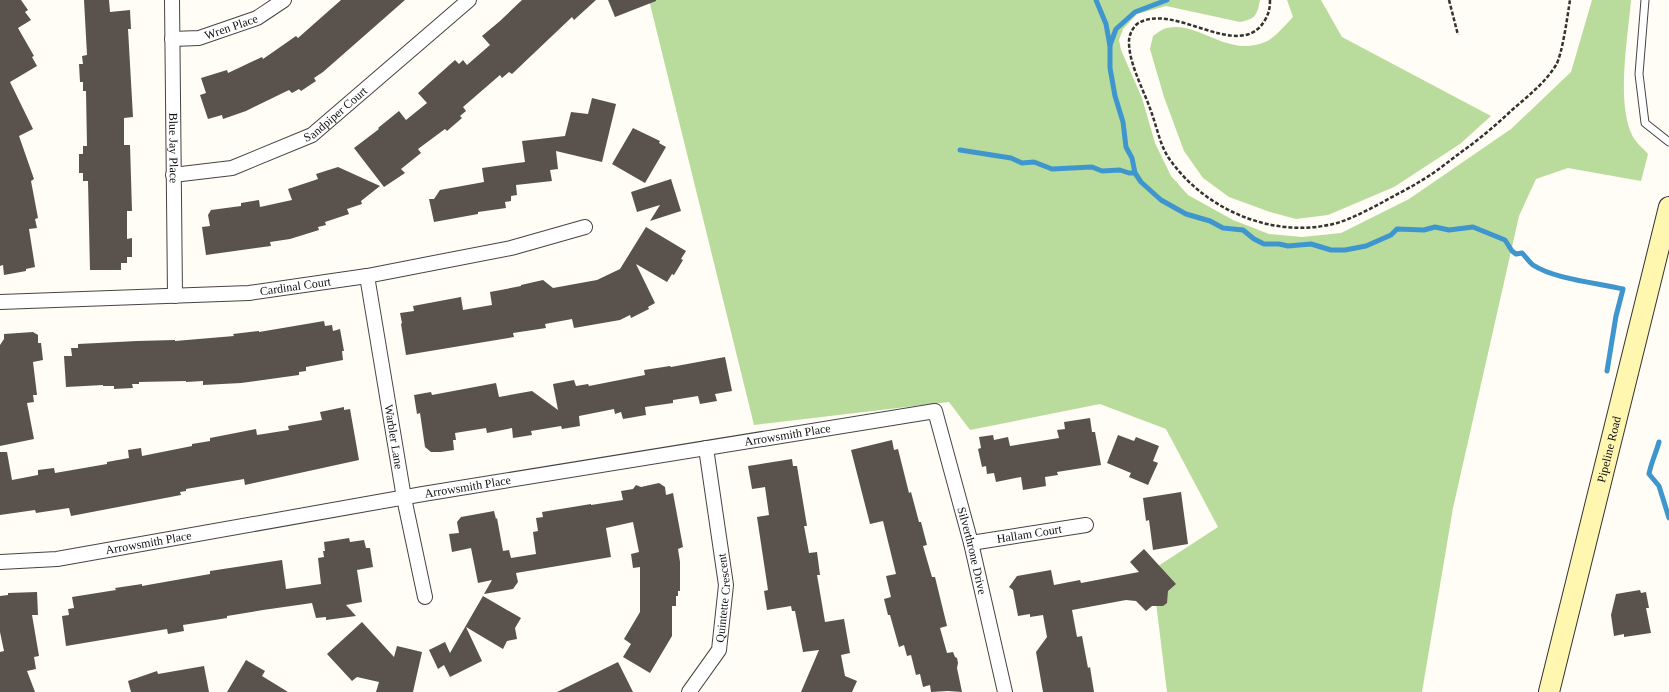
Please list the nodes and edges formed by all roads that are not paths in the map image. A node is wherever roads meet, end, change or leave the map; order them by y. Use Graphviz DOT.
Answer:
graph roads {
  1 [pos="172,0"];
  2 [pos="284,0"];
  3 [pos="469,0"];
  4 [pos="1645,0"];
  5 [pos="172,39"];
  6 [pos="1669,142"];
  7 [pos="173,175"];
  8 [pos="1669,207"];
  9 [pos="585,227"];
  10 [pos="367,276"];
  11 [pos="175,296"];
  12 [pos="0,302"];
  13 [pos="935,411"];
  14 [pos="706,448"];
  15 [pos="404,498"];
  16 [pos="1086,525"];
  17 [pos="971,543"];
  18 [pos="0,562"];
  19 [pos="425,597"];
  20 [pos="689,692"];
  21 [pos="1005,692"];
  22 [pos="1548,692"];
  1 -- 5 [label="street, Blue Jay Place"];
  2 -- 5 [label="street, Wren Place"];
  3 -- 7 [label="street, Sandpiper Court"];
  4 -- 6 [label="lane"];
  5 -- 7 [label="street, Blue Jay Place"];
  7 -- 11 [label="street, Blue Jay Place"];
  8 -- 22 [label="main road, Pipeline Road"];
  9 -- 10 [label="street, Cardinal Court"];
  10 -- 11 [label="street, Cardinal Court"];
  10 -- 15 [label="street, Warbler Lane"];
  11 -- 12 [label="street, Cardinal Court"];
  13 -- 14 [label="street, Arrowsmith Place"];
  13 -- 17 [label="street, Silverthrone Drive"];
  14 -- 15 [label="street, Arrowsmith Place"];
  14 -- 20 [label="street, Quintette Crescent"];
  15 -- 18 [label="street, Arrowsmith Place"];
  15 -- 19 [label="street, Warbler Lane"];
  16 -- 17 [label="street, Hallam Court"];
  17 -- 21 [label="street, Silverthrone Drive"];
}
